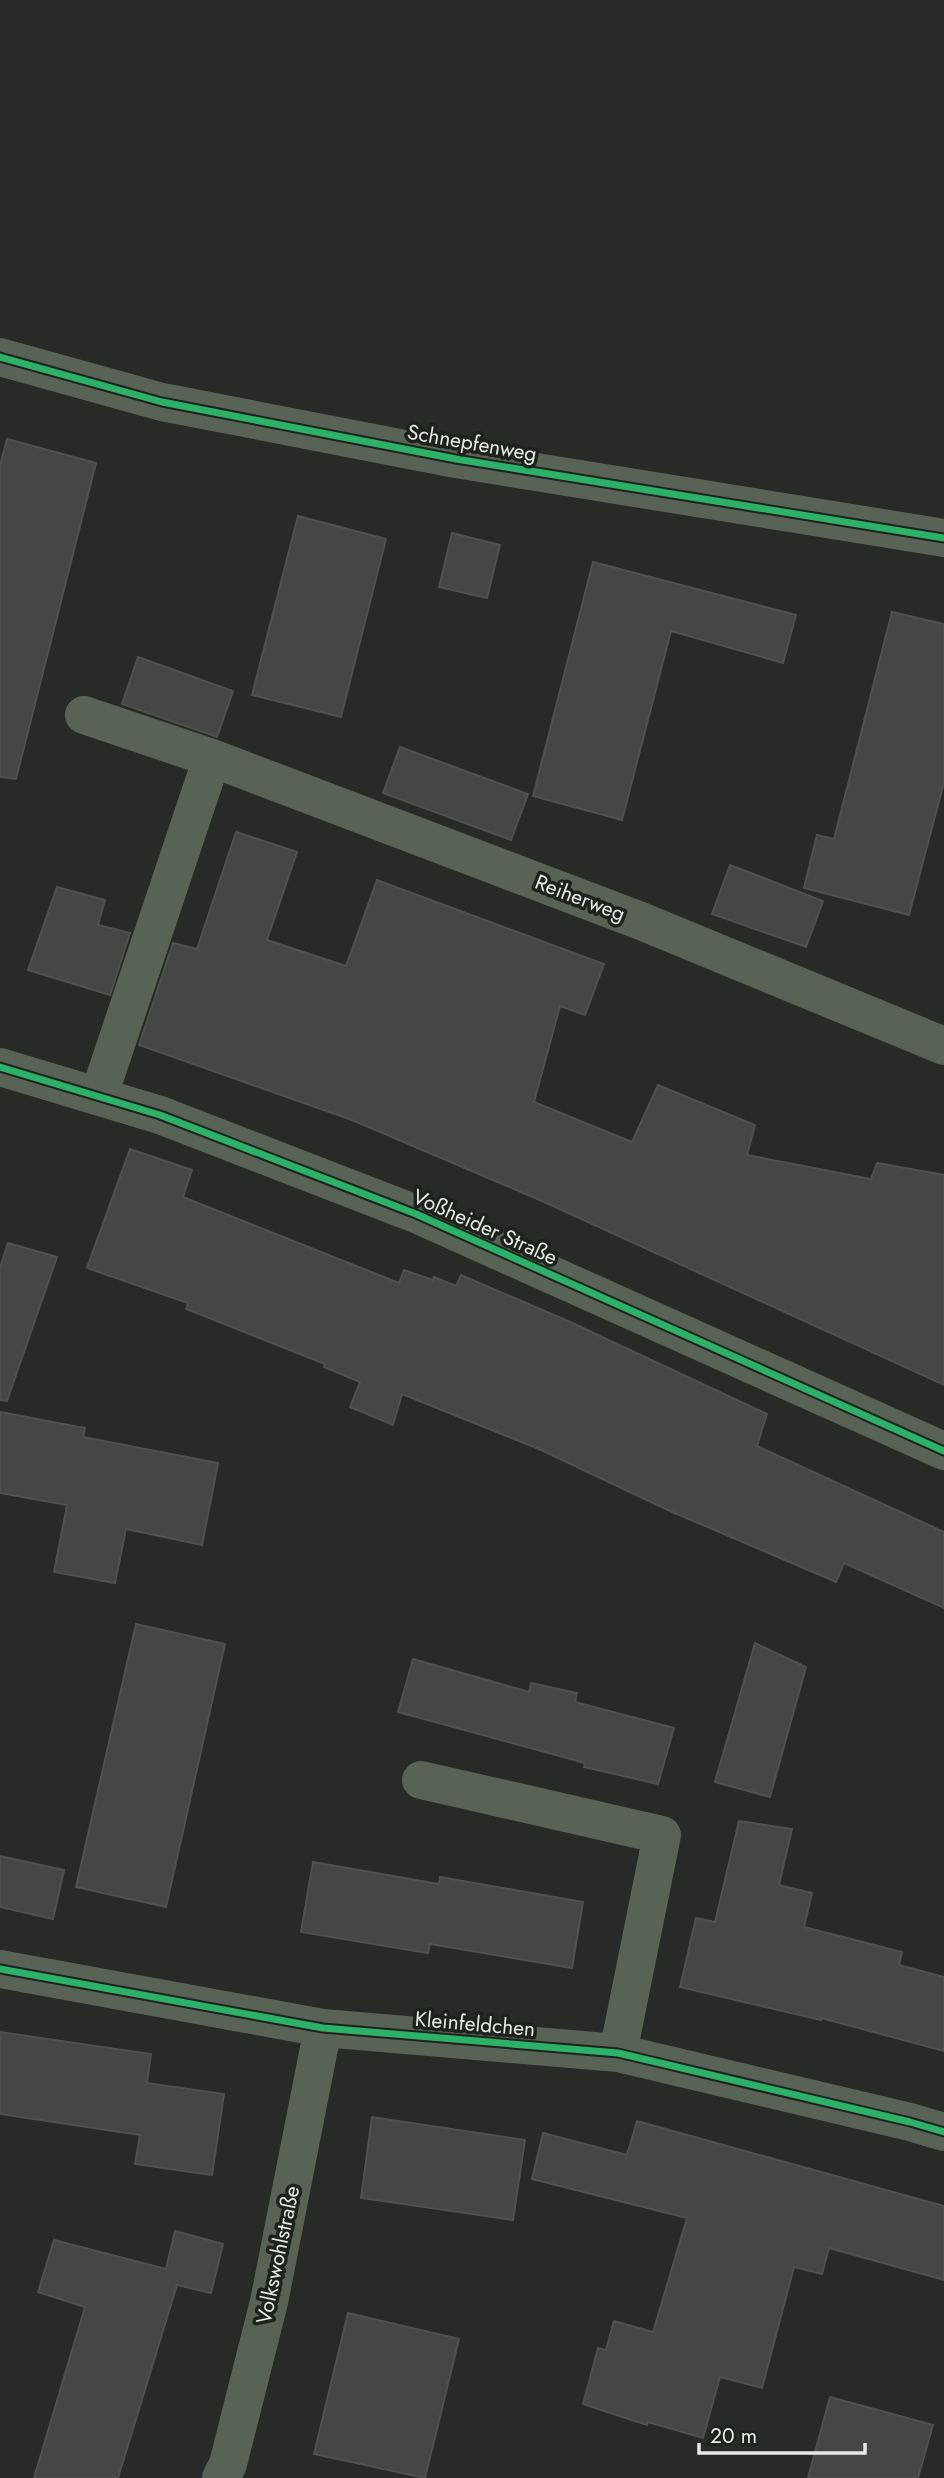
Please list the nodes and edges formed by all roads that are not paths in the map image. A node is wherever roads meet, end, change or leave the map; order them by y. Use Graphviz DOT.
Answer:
graph roads {
  1 [pos="0,357"];
  2 [pos="944,538"];
  3 [pos="84,715"];
  4 [pos="212,758"];
  5 [pos="944,1046"];
  6 [pos="0,1067"];
  7 [pos="99,1095"];
  8 [pos="944,1451"];
  9 [pos="421,1780"];
  10 [pos="0,1969"];
  11 [pos="323,2028"];
  12 [pos="618,2053"];
  13 [pos="944,2132"];
  14 [pos="221,2478"];
  1 -- 2 [label="street, Schnepfenweg"];
  3 -- 4 [label="street, Reiherweg"];
  4 -- 5 [label="street, Reiherweg"];
  4 -- 7 [label="street"];
  6 -- 7 [label="street, Voßheider Straße"];
  7 -- 8 [label="street, Voßheider Straße"];
  9 -- 12 [label="street"];
  10 -- 11 [label="street, Kleinfeldchen"];
  11 -- 12 [label="street, Kleinfeldchen"];
  11 -- 14 [label="street, Volkswohlstraße"];
  12 -- 13 [label="street, Kleinfeldchen"];
}
